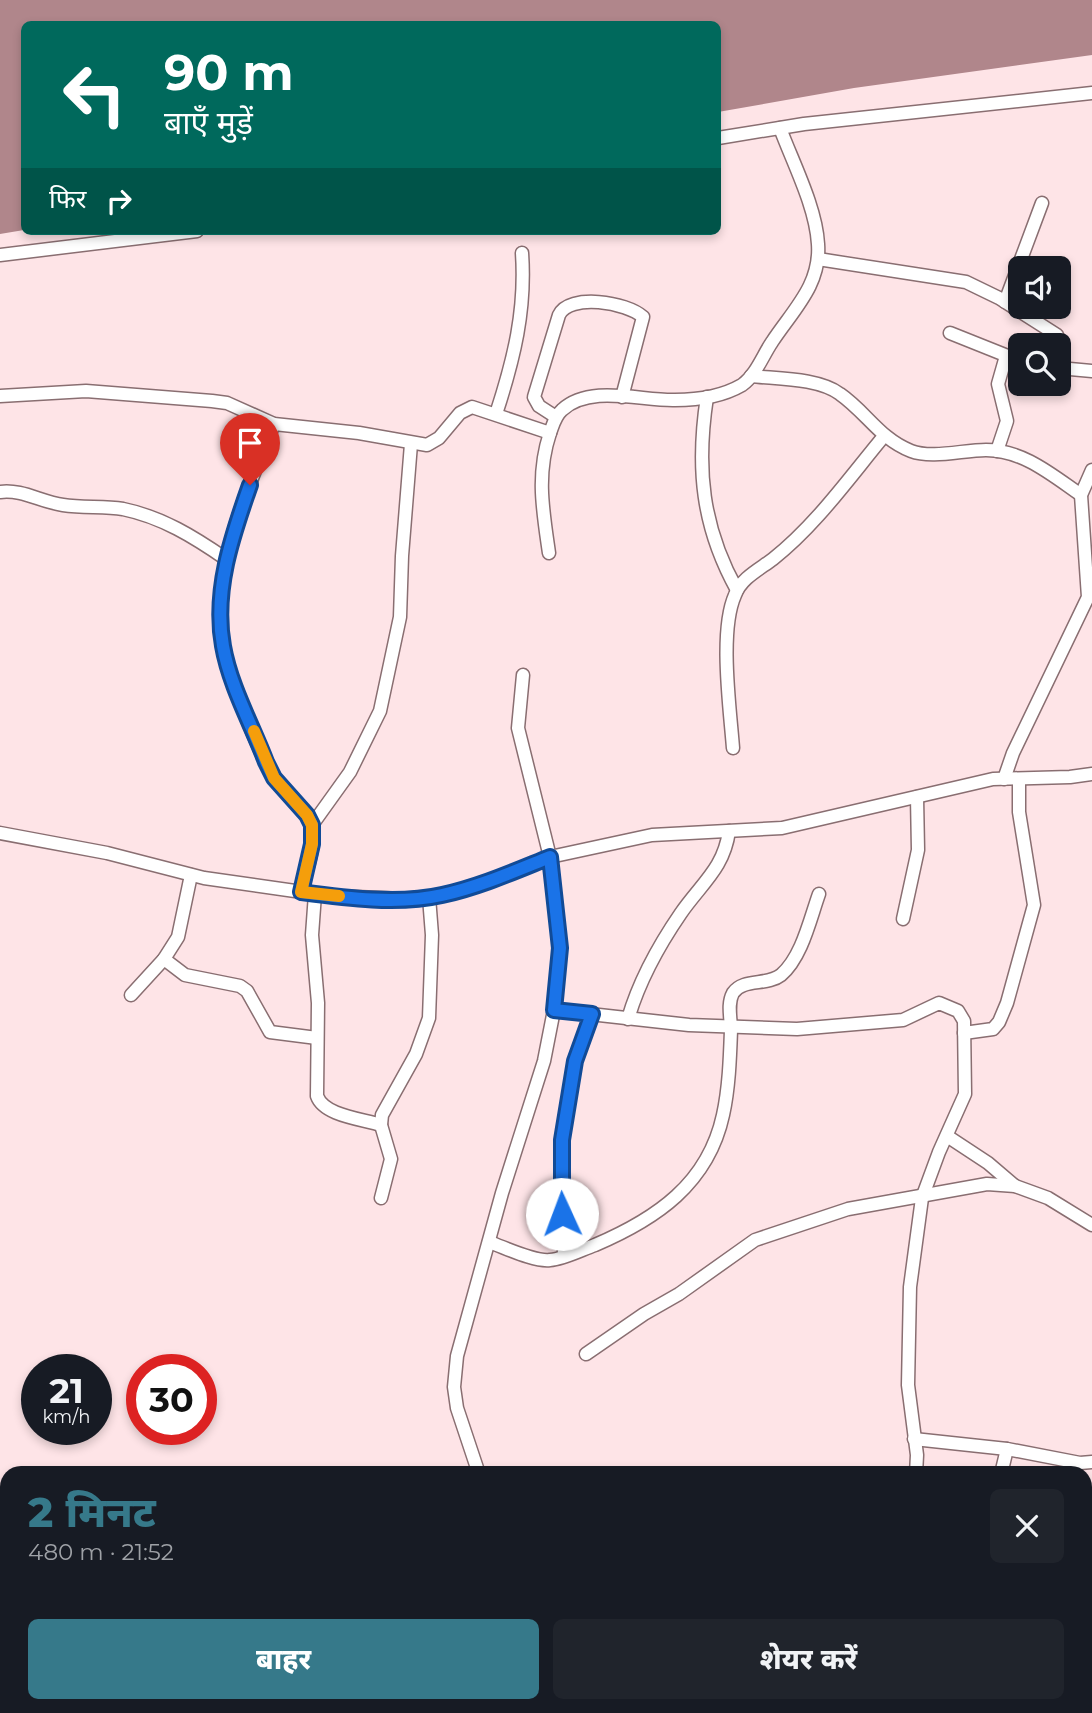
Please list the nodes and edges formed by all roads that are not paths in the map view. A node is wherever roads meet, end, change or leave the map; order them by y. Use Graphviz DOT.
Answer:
graph roads {
  1 [pos="1092,93"];
  2 [pos="780,128"];
  3 [pos="721,138"];
  4 [pos="1042,203"];
  5 [pos="164,235"];
  6 [pos="522,253"];
  7 [pos="0,255"];
  8 [pos="818,259"];
  9 [pos="1005,302"];
  10 [pos="950,332"];
  11 [pos="1054,333"];
  12 [pos="1006,356"];
  13 [pos="1071,369"];
  14 [pos="1092,371"];
  15 [pos="751,376"];
  16 [pos="0,396"];
  17 [pos="622,397"];
  18 [pos="707,397"];
  19 [pos="496,414"];
  20 [pos="556,417"];
  21 [pos="274,424"];
  22 [pos="550,433"];
  23 [pos="884,436"];
  24 [pos="411,444"];
  25 [pos="997,451"];
  26 [pos="1092,470"];
  27 [pos="0,492"];
  28 [pos="1082,495"];
  29 [pos="549,553"];
  30 [pos="226,559"];
  31 [pos="737,590"];
  32 [pos="1090,598"];
  33 [pos="523,675"];
  34 [pos="733,748"];
  35 [pos="1092,774"];
  36 [pos="1004,779"];
  37 [pos="1019,779"];
  38 [pos="918,797"];
  39 [pos="312,825"];
  40 [pos="729,831"];
  41 [pos="0,833"];
  42 [pos="550,857"];
  43 [pos="191,875"];
  44 [pos="301,892"];
  45 [pos="315,894"];
  46 [pos="819,894"];
  47 [pos="429,897"];
  48 [pos="903,919"];
  49 [pos="164,959"];
  50 [pos="131,995"];
  51 [pos="554,1010"];
  52 [pos="592,1014"];
  53 [pos="628,1018"];
  54 [pos="731,1028"];
  55 [pos="964,1033"];
  56 [pos="317,1038"];
  57 [pos="381,1125"];
  58 [pos="947,1136"];
  59 [pos="1015,1186"];
  60 [pos="381,1198"];
  61 [pos="922,1198"];
  62 [pos="1092,1226"];
  63 [pos="489,1242"];
  64 [pos="564,1256"];
  65 [pos="586,1354"];
  66 [pos="914,1438"];
  67 [pos="1007,1449"];
  68 [pos="476,1466"];
  69 [pos="916,1466"];
  70 [pos="1003,1466"];
  71 [pos="1083,1466"];
  1 -- 2 [label="street"];
  2 -- 3 [label="street"];
  2 -- 8 [label="street"];
  4 -- 9 [label="street"];
  5 -- 7 [label="street"];
  6 -- 19 [label="street"];
  8 -- 9 [label="street"];
  8 -- 15 [label="street"];
  9 -- 11 [label="street"];
  10 -- 12 [label="street"];
  12 -- 25 [label="street"];
  13 -- 14 [label="street"];
  15 -- 18 [label="street"];
  15 -- 23 [label="street"];
  16 -- 21 [label="street"];
  17 -- 18 [label="street"];
  17 -- 20 [label="street"];
  17 -- 20 [label="street"];
  18 -- 31 [label="street"];
  19 -- 22 [label="street"];
  19 -- 24 [label="street"];
  20 -- 22 [label="street"];
  21 -- 24 [label="street"];
  21 -- 30 [label="street"];
  22 -- 29 [label="street"];
  23 -- 25 [label="street"];
  23 -- 31 [label="street"];
  24 -- 39 [label="street"];
  25 -- 28 [label="street"];
  26 -- 28 [label="street"];
  27 -- 30 [label="street"];
  28 -- 32 [label="street"];
  30 -- 39 [label="street"];
  31 -- 34 [label="street"];
  32 -- 36 [label="street"];
  33 -- 42 [label="street"];
  35 -- 37 [label="street"];
  36 -- 37 [label="street"];
  36 -- 38 [label="street"];
  37 -- 55 [label="street"];
  38 -- 40 [label="street"];
  38 -- 48 [label="street"];
  39 -- 44 [label="street"];
  40 -- 42 [label="street"];
  40 -- 53 [label="street"];
  41 -- 43 [label="street"];
  42 -- 47 [label="street"];
  42 -- 51 [label="street"];
  43 -- 44 [label="street"];
  43 -- 49 [label="street"];
  44 -- 45 [label="street"];
  45 -- 47 [label="street"];
  45 -- 56 [label="street"];
  46 -- 54 [label="street"];
  47 -- 57 [label="street"];
  49 -- 50 [label="street"];
  49 -- 56 [label="street"];
  51 -- 52 [label="street"];
  51 -- 63 [label="street"];
  52 -- 53 [label="street"];
  52 -- 64 [label="street"];
  53 -- 54 [label="street"];
  54 -- 55 [label="street"];
  54 -- 64 [label="street"];
  55 -- 58 [label="street"];
  56 -- 57 [label="street"];
  57 -- 60 [label="street"];
  58 -- 59 [label="street"];
  58 -- 61 [label="street"];
  59 -- 61 [label="street"];
  59 -- 62 [label="street"];
  61 -- 65 [label="street"];
  61 -- 66 [label="street"];
  63 -- 64 [label="street"];
  63 -- 68 [label="street"];
  66 -- 67 [label="street"];
  66 -- 69 [label="street"];
  67 -- 70 [label="street"];
  67 -- 71 [label="street"];
}
